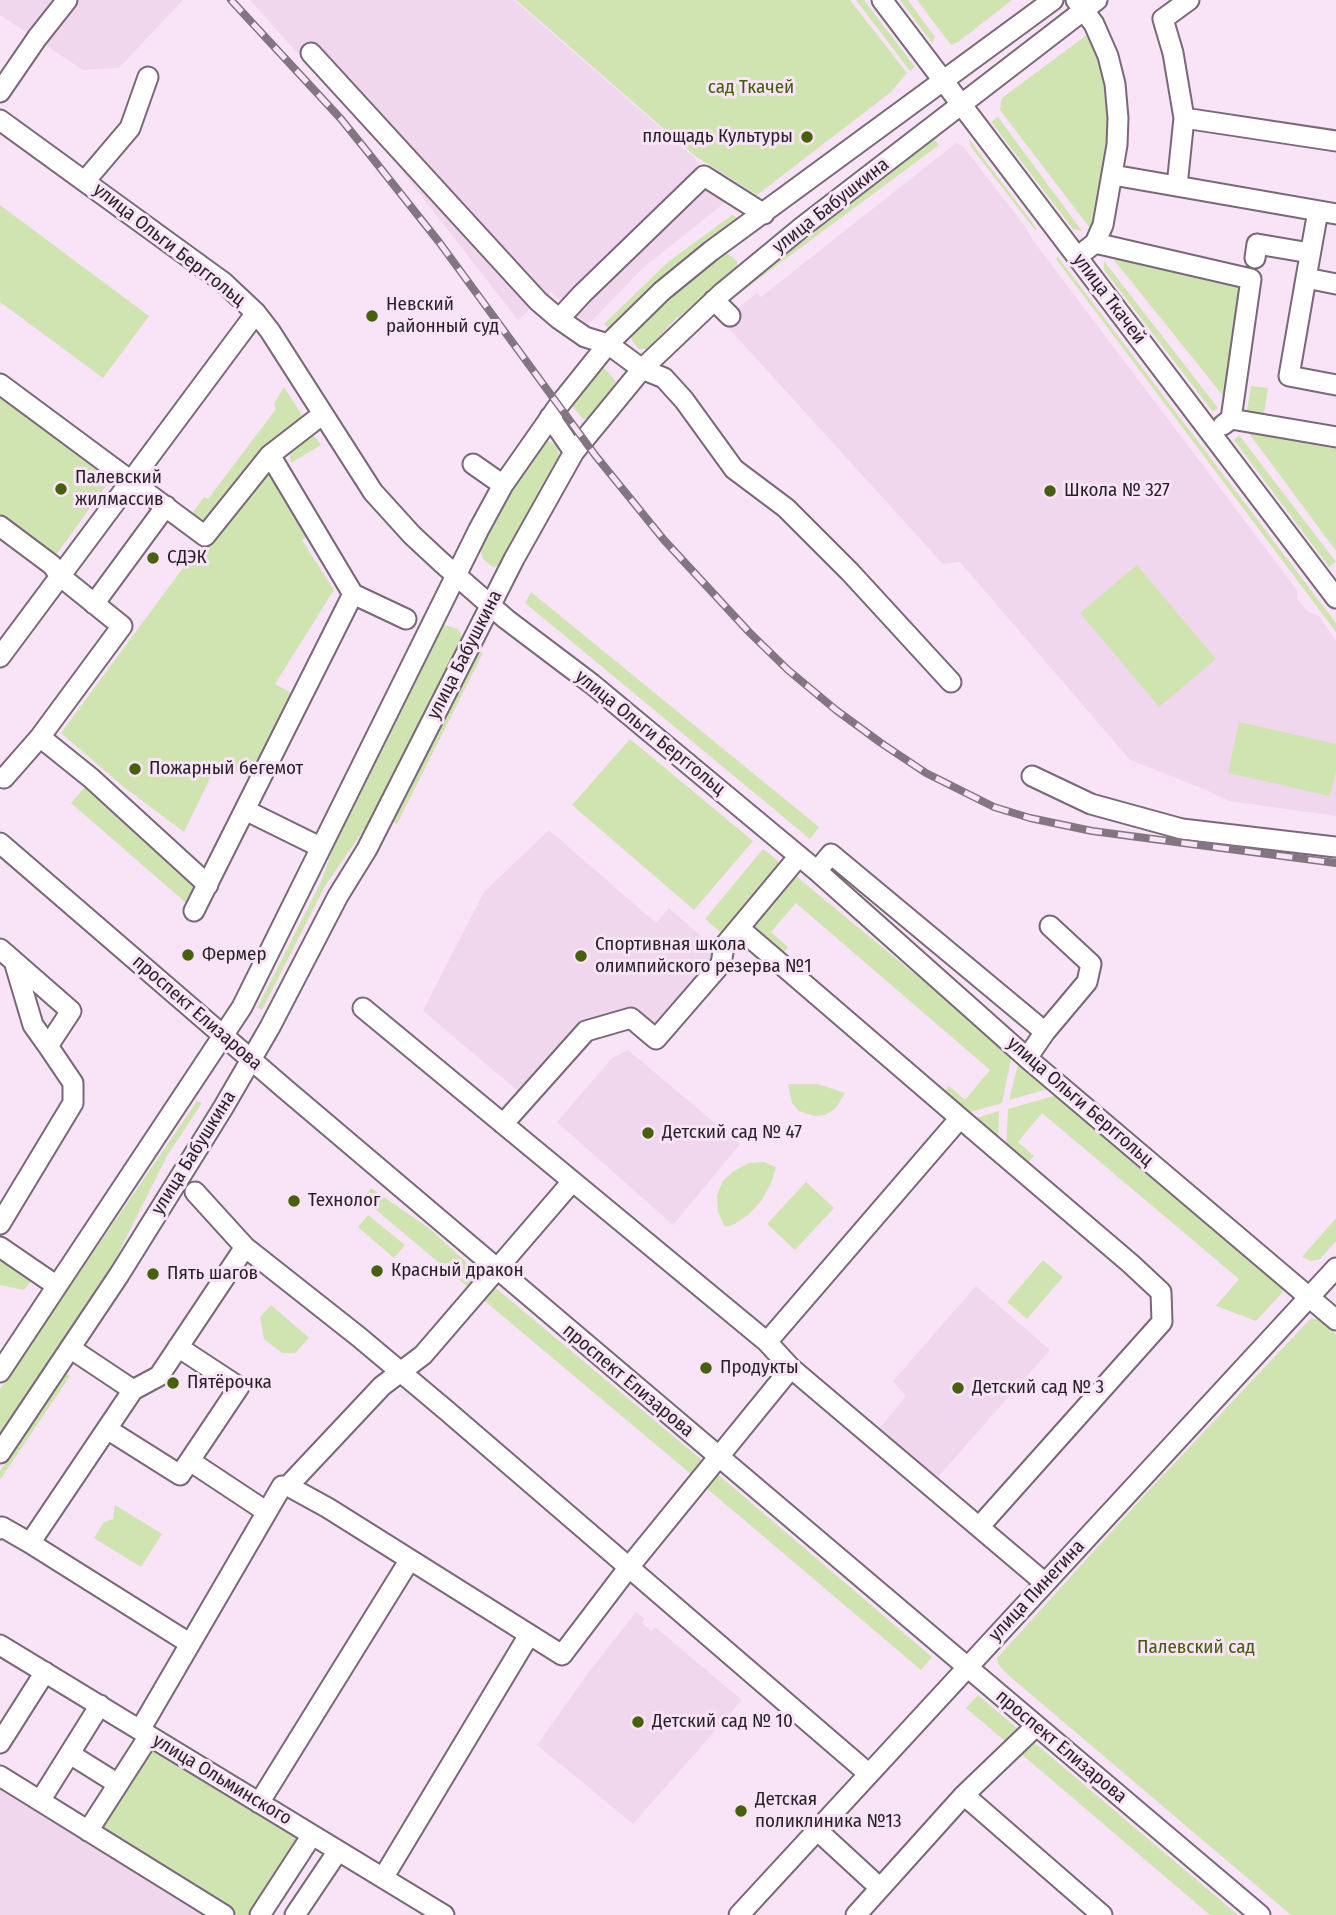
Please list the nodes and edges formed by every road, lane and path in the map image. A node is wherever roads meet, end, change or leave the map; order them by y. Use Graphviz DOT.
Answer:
graph roads {
  1 [pos="67,0"];
  2 [pos="882,0"];
  3 [pos="1053,0"];
  4 [pos="1189,0"];
  5 [pos="1086,3"];
  6 [pos="311,53"];
  7 [pos="148,77"];
  8 [pos="943,81"];
  9 [pos="0,92"];
  10 [pos="962,104"];
  11 [pos="1184,118"];
  12 [pos="0,120"];
  13 [pos="1336,141"];
  14 [pos="1113,175"];
  15 [pos="85,181"];
  16 [pos="1177,186"];
  17 [pos="1327,213"];
  18 [pos="764,214"];
  19 [pos="1095,243"];
  20 [pos="1310,253"];
  21 [pos="1077,258"];
  22 [pos="1253,267"];
  23 [pos="1306,278"];
  24 [pos="1336,284"];
  25 [pos="714,300"];
  26 [pos="256,313"];
  27 [pos="730,316"];
  28 [pos="559,319"];
  29 [pos="608,344"];
  30 [pos="642,369"];
  31 [pos="0,384"];
  32 [pos="1336,385"];
  33 [pos="323,414"];
  34 [pos="550,417"];
  35 [pos="1231,419"];
  36 [pos="1211,434"];
  37 [pos="1336,437"];
  38 [pos="574,452"];
  39 [pos="270,455"];
  40 [pos="473,464"];
  41 [pos="131,480"];
  42 [pos="503,485"];
  43 [pos="166,506"];
  44 [pos="0,526"];
  45 [pos="456,575"];
  46 [pos="60,576"];
  47 [pos="1333,587"];
  48 [pos="354,594"];
  49 [pos="94,604"];
  50 [pos="490,605"];
  51 [pos="406,619"];
  52 [pos="0,657"];
  53 [pos="951,682"];
  54 [pos="40,737"];
  55 [pos="1032,776"];
  56 [pos="4,778"];
  57 [pos="245,810"];
  58 [pos="320,847"];
  59 [pos="1336,847"];
  60 [pos="3,852"];
  61 [pos="799,856"];
  62 [pos="817,871"];
  63 [pos="208,885"];
  64 [pos="194,911"];
  65 [pos="1050,926"];
  66 [pos="739,928"];
  67 [pos="7,955"];
  68 [pos="363,1008"];
  69 [pos="1045,1032"];
  70 [pos="223,1035"];
  71 [pos="48,1046"];
  72 [pos="1027,1058"];
  73 [pos="251,1060"];
  74 [pos="960,1118"];
  75 [pos="503,1124"];
  76 [pos="572,1183"];
  77 [pos="195,1192"];
  78 [pos="0,1224"];
  79 [pos="0,1247"];
  80 [pos="245,1247"];
  81 [pos="1336,1268"];
  82 [pos="498,1270"];
  83 [pos="57,1286"];
  84 [pos="1310,1298"];
  85 [pos="1336,1320"];
  86 [pos="767,1342"];
  87 [pos="178,1347"];
  88 [pos="70,1348"];
  89 [pos="791,1368"];
  90 [pos="0,1372"];
  91 [pos="401,1372"];
  92 [pos="133,1390"];
  93 [pos="107,1429"];
  94 [pos="0,1452"];
  95 [pos="717,1457"];
  96 [pos="190,1461"];
  97 [pos="288,1486"];
  98 [pos="267,1513"];
  99 [pos="979,1527"];
  100 [pos="0,1529"];
  101 [pos="30,1543"];
  102 [pos="409,1561"];
  103 [pos="629,1567"];
  104 [pos="1045,1583"];
  105 [pos="529,1635"];
  106 [pos="189,1643"];
  107 [pos="0,1645"];
  108 [pos="967,1668"];
  109 [pos="45,1672"];
  110 [pos="100,1705"];
  111 [pos="1036,1726"];
  112 [pos="144,1733"];
  113 [pos="0,1743"];
  114 [pos="70,1754"];
  115 [pos="869,1774"];
  116 [pos="0,1776"];
  117 [pos="118,1784"];
  118 [pos="964,1795"];
  119 [pos="40,1801"];
  120 [pos="259,1803"];
  121 [pos="817,1830"];
  122 [pos="88,1831"];
  123 [pos="312,1835"];
  124 [pos="338,1851"];
  125 [pos="383,1878"];
  126 [pos="880,1888"];
  127 [pos="224,1915"];
  128 [pos="260,1915"];
  129 [pos="295,1915"];
  130 [pos="444,1915"];
  131 [pos="739,1915"];
  132 [pos="856,1915"];
  133 [pos="1102,1915"];
  134 [pos="1260,1915"];
  1 -- 9 [label="street"];
  2 -- 8 [label="street, улица Ткачей"];
  3 -- 8 [label="street, улица Бабушкина"];
  4 -- 11 [label="street"];
  5 -- 10 [label="street, улица Бабушкина"];
  5 -- 14 [label="street"];
  6 -- 28 [label="street"];
  7 -- 15 [label="street"];
  8 -- 10 [label="street, улица Ткачей"];
  8 -- 18 [label="street, улица Бабушкина"];
  10 -- 21 [label="street, улица Ткачей"];
  10 -- 25 [label="street, улица Бабушкина"];
  11 -- 13 [label="street"];
  11 -- 16 [label="street"];
  12 -- 15 [label="street, улица Ольги Берггольц"];
  14 -- 16 [label="street"];
  14 -- 19 [label="street"];
  15 -- 26 [label="street, улица Ольги Берггольц"];
  16 -- 17 [label="street"];
  17 -- 20 [label="street"];
  18 -- 28 [label="street"];
  18 -- 29 [label="street, улица Бабушкина"];
  19 -- 21 [label="street"];
  19 -- 22 [label="street"];
  20 -- 22 [label="street"];
  20 -- 23 [label="street"];
  21 -- 36 [label="street, улица Ткачей"];
  22 -- 35 [label="street"];
  23 -- 24 [label="street"];
  23 -- 32 [label="street"];
  25 -- 27 [label="street"];
  25 -- 30 [label="street, улица Бабушкина"];
  26 -- 33 [label="street, улица Ольги Берггольц"];
  26 -- 41 [label="street"];
  28 -- 29 [label="street"];
  29 -- 30 [label="street"];
  29 -- 34 [label="street, улица Бабушкина"];
  30 -- 38 [label="street, улица Бабушкина"];
  30 -- 53 [label="street"];
  31 -- 41 [label="street"];
  33 -- 39 [label="street"];
  33 -- 45 [label="street, улица Ольги Берггольц"];
  34 -- 38 [label="street"];
  34 -- 42 [label="street, улица Бабушкина"];
  35 -- 36 [label="street"];
  35 -- 37 [label="street"];
  36 -- 47 [label="street, улица Ткачей"];
  38 -- 50 [label="street, улица Бабушкина"];
  39 -- 43 [label="street"];
  39 -- 48 [label="street"];
  40 -- 42 [label="street"];
  41 -- 43 [label="street"];
  41 -- 46 [label="street"];
  42 -- 45 [label="street, улица Бабушкина"];
  43 -- 49 [label="street"];
  44 -- 46 [label="street"];
  45 -- 50 [label="street, улица Ольги Берггольц"];
  45 -- 58 [label="street, улица Бабушкина"];
  46 -- 49 [label="street"];
  46 -- 52 [label="street"];
  48 -- 51 [label="street"];
  48 -- 57 [label="street"];
  49 -- 54 [label="street"];
  50 -- 61 [label="street, улица Ольги Берггольц"];
  50 -- 73 [label="street, улица Бабушкина"];
  54 -- 56 [label="street"];
  54 -- 63 [label="street"];
  55 -- 59 [label="street"];
  57 -- 58 [label="street"];
  57 -- 63 [label="street"];
  58 -- 70 [label="street, улица Бабушкина"];
  60 -- 70 [label="street, проспект Елизарова"];
  61 -- 62 [label="street, улица Ольги Берггольц"];
  61 -- 66 [label="street"];
  62 -- 69 [label="street"];
  62 -- 72 [label="street, улица Ольги Берггольц"];
  63 -- 64 [label="street"];
  65 -- 69 [label="street"];
  66 -- 74 [label="street"];
  66 -- 75 [label="street"];
  67 -- 71 [label="street"];
  67 -- 71 [label="street"];
  68 -- 75 [label="street"];
  69 -- 72 [label="street"];
  70 -- 73 [label="street, проспект Елизарова"];
  70 -- 83 [label="street, улица Бабушкина"];
  71 -- 78 [label="street"];
  72 -- 84 [label="street, улица Ольги Берггольц"];
  73 -- 82 [label="street, проспект Елизарова"];
  73 -- 88 [label="street, улица Бабушкина"];
  74 -- 86 [label="street"];
  74 -- 99 [label="street"];
  75 -- 76 [label="street"];
  76 -- 82 [label="street"];
  76 -- 86 [label="street"];
  77 -- 80 [label="street"];
  79 -- 83 [label="street"];
  80 -- 87 [label="street"];
  80 -- 91 [label="street"];
  81 -- 84 [label="street, улица Пинегина"];
  82 -- 91 [label="street"];
  82 -- 95 [label="street, проспект Елизарова"];
  83 -- 90 [label="street, улица Бабушкина"];
  84 -- 85 [label="street, улица Ольги Берггольц"];
  84 -- 104 [label="street, улица Пинегина"];
  86 -- 89 [label="street"];
  87 -- 92 [label="street"];
  87 -- 96 [label="street"];
  88 -- 92 [label="street"];
  88 -- 94 [label="street, улица Бабушкина"];
  89 -- 95 [label="street"];
  89 -- 99 [label="street"];
  91 -- 97 [label="street"];
  91 -- 103 [label="street"];
  92 -- 93 [label="street"];
  93 -- 96 [label="street"];
  93 -- 101 [label="street"];
  95 -- 103 [label="street"];
  95 -- 108 [label="street, проспект Елизарова"];
  96 -- 98 [label="street"];
  97 -- 98 [label="street"];
  97 -- 102 [label="street"];
  98 -- 106 [label="street"];
  99 -- 104 [label="street"];
  100 -- 101 [label="street"];
  101 -- 106 [label="street"];
  102 -- 105 [label="street"];
  102 -- 120 [label="street"];
  103 -- 105 [label="street"];
  103 -- 115 [label="street"];
  104 -- 108 [label="street, улица Пинегина"];
  105 -- 125 [label="street"];
  106 -- 112 [label="street"];
  107 -- 109 [label="street, улица Ольминского"];
  108 -- 111 [label="street, проспект Елизарова"];
  108 -- 115 [label="street, улица Пинегина"];
  109 -- 110 [label="street, улица Ольминского"];
  109 -- 113 [label="street"];
  110 -- 112 [label="street, улица Ольминского"];
  110 -- 114 [label="street"];
  111 -- 118 [label="street"];
  111 -- 134 [label="street, проспект Елизарова"];
  112 -- 117 [label="street"];
  112 -- 120 [label="street, улица Ольминского"];
  114 -- 117 [label="street"];
  114 -- 119 [label="street"];
  115 -- 121 [label="street, улица Пинегина"];
  116 -- 119 [label="street"];
  117 -- 122 [label="street"];
  118 -- 126 [label="street"];
  118 -- 133 [label="street"];
  119 -- 122 [label="street"];
  120 -- 123 [label="street, улица Ольминского"];
  121 -- 126 [label="street"];
  121 -- 131 [label="street, улица Пинегина"];
  122 -- 127 [label="street"];
  123 -- 124 [label="street, улица Ольминского"];
  123 -- 128 [label="street"];
  124 -- 125 [label="street, улица Ольминского"];
  124 -- 129 [label="street"];
  125 -- 130 [label="street, улица Ольминского"];
  126 -- 132 [label="street"];
}
